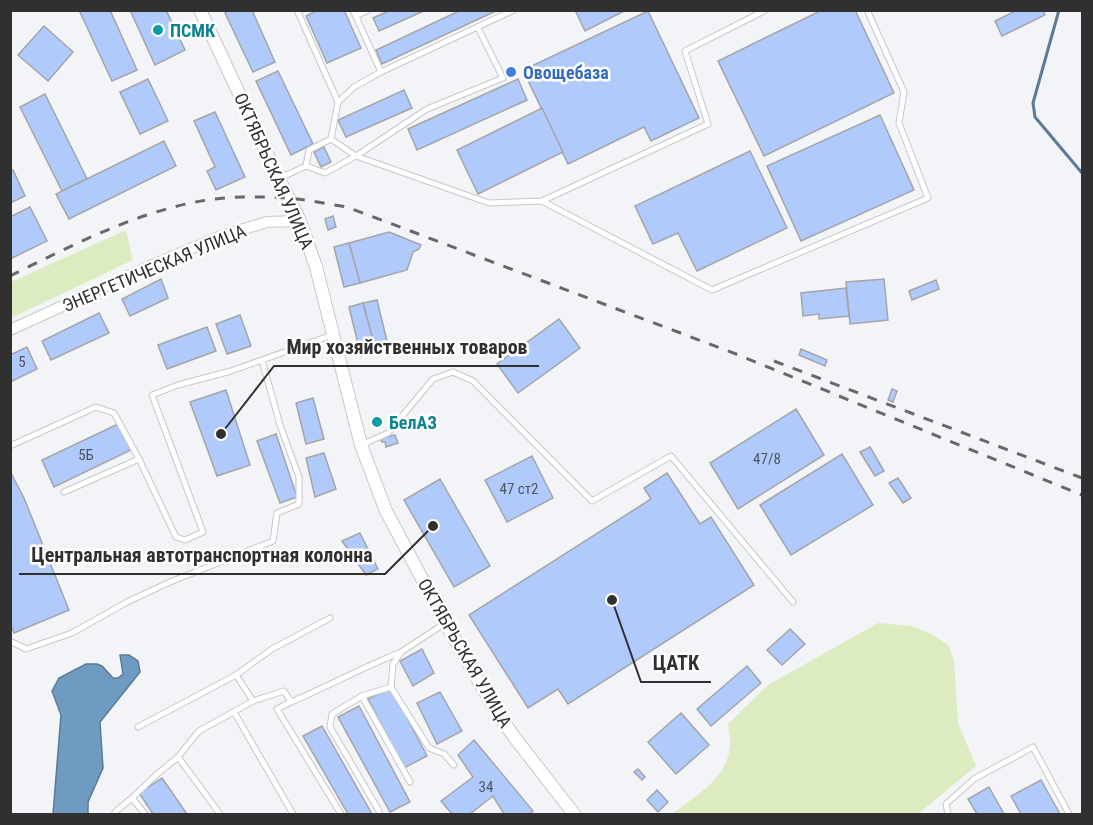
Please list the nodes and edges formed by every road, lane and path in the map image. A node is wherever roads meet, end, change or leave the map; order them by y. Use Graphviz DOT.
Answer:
graph roads {
  1 [pos="200,10"];
  2 [pos="297,10"];
  3 [pos="368,10"];
  4 [pos="514,10"];
  5 [pos="766,10"];
  6 [pos="867,10"];
  7 [pos="354,13"];
  8 [pos="478,28"];
  9 [pos="381,72"];
  10 [pos="338,102"];
  11 [pos="331,140"];
  12 [pos="356,156"];
  13 [pos="306,166"];
  14 [pos="279,179"];
  15 [pos="542,201"];
  16 [pos="300,221"];
  17 [pos="10,330"];
  18 [pos="333,334"];
  19 [pos="262,360"];
  20 [pos="362,445"];
  21 [pos="10,446"];
  22 [pos="139,459"];
  23 [pos="64,492"];
  24 [pos="793,602"];
  25 [pos="330,618"];
  26 [pos="446,624"];
  27 [pos="10,641"];
  28 [pos="401,652"];
  29 [pos="236,675"];
  30 [pos="391,687"];
  31 [pos="362,696"];
  32 [pos="253,701"];
  33 [pos="291,702"];
  34 [pos="234,712"];
  35 [pos="138,727"];
  36 [pos="178,757"];
  37 [pos="454,765"];
  38 [pos="410,782"];
  39 [pos="132,798"];
  40 [pos="379,811"];
  41 [pos="115,814"];
  42 [pos="145,814"];
  43 [pos="219,814"];
  44 [pos="293,814"];
  45 [pos="341,814"];
  46 [pos="574,814"];
  47 [pos="948,814"];
  48 [pos="1069,814"];
  1 -- 14 [label="street, ОКТЯБРЬСКАЯ УЛИЦА"];
  2 -- 10 [label="lane"];
  3 -- 7 [label="lane"];
  4 -- 8 [label="lane"];
  5 -- 15 [label="lane"];
  6 -- 15 [label="lane"];
  7 -- 9 [label="lane"];
  8 -- 9 [label="lane"];
  8 -- 12 [label="lane"];
  9 -- 10 [label="lane"];
  10 -- 11 [label="lane"];
  11 -- 12 [label="lane"];
  11 -- 13 [label="lane"];
  12 -- 13 [label="lane"];
  12 -- 15 [label="lane"];
  13 -- 14 [label="lane"];
  14 -- 16 [label="street, ОКТЯБРЬСКАЯ УЛИЦА"];
  16 -- 17 [label="street, ЭНЕРГЕТИЧЕСКАЯ УЛИЦА"];
  16 -- 18 [label="street, ОКТЯБРЬСКАЯ УЛИЦА"];
  18 -- 19 [label="lane"];
  18 -- 20 [label="street, ОКТЯБРЬСКАЯ УЛИЦА"];
  19 -- 22 [label="lane"];
  19 -- 27 [label="lane"];
  20 -- 24 [label="lane"];
  20 -- 26 [label="street, ОКТЯБРЬСКАЯ УЛИЦА"];
  21 -- 22 [label="lane"];
  22 -- 23 [label="lane"];
  25 -- 29 [label="lane"];
  26 -- 28 [label="lane"];
  26 -- 46 [label="street, ОКТЯБРЬСКАЯ УЛИЦА"];
  28 -- 30 [label="lane"];
  28 -- 33 [label="lane"];
  29 -- 32 [label="lane"];
  29 -- 35 [label="lane"];
  30 -- 31 [label="lane"];
  30 -- 37 [label="lane"];
  31 -- 38 [label="lane"];
  31 -- 40 [label="lane"];
  32 -- 33 [label="lane"];
  32 -- 34 [label="lane"];
  33 -- 45 [label="lane"];
  34 -- 36 [label="lane"];
  34 -- 44 [label="lane"];
  36 -- 39 [label="lane"];
  36 -- 43 [label="lane"];
  39 -- 41 [label="lane"];
  39 -- 42 [label="lane"];
  47 -- 48 [label="lane"];
}
